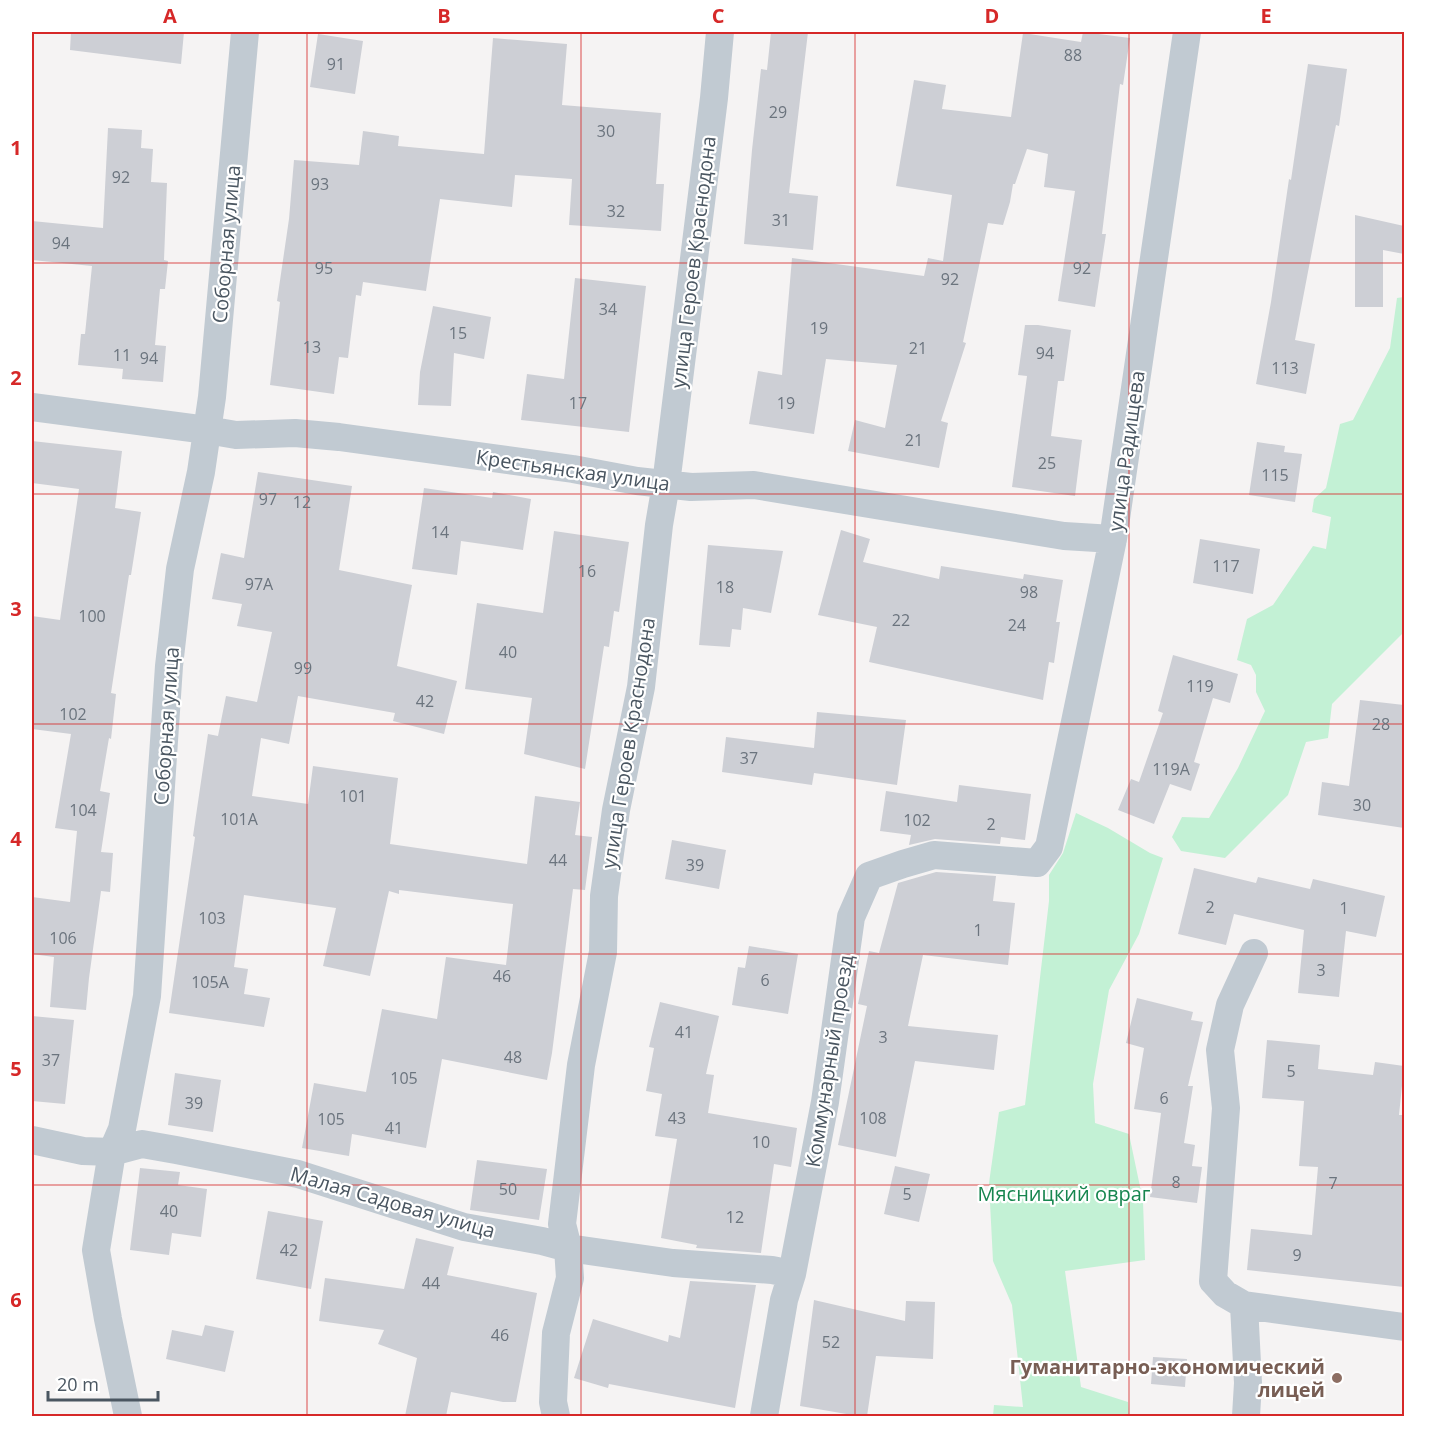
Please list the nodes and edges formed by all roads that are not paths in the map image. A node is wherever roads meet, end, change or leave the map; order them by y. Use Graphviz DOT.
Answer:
graph roads {
  1 [pos="245,32"];
  2 [pos="720,32"];
  3 [pos="1187,32"];
  4 [pos="32,407"];
  5 [pos="207,430"];
  6 [pos="666,484"];
  7 [pos="1113,539"];
  8 [pos="1037,863"];
  9 [pos="1254,953"];
  10 [pos="32,1140"];
  11 [pos="112,1152"];
  12 [pos="568,1248"];
  13 [pos="792,1274"];
  14 [pos="1244,1305"];
  15 [pos="1404,1327"];
  16 [pos="128,1416"];
  17 [pos="556,1416"];
  18 [pos="764,1416"];
  19 [pos="1246,1416"];
  1 -- 5 [label="street, Соборная улица"];
  2 -- 6 [label="street, улица Героев Краснодона"];
  3 -- 7 [label="street, улица Радищева"];
  4 -- 5 [label="street, Крестьянская улица"];
  5 -- 6 [label="street, Крестьянская улица"];
  5 -- 11 [label="street, Соборная улица"];
  6 -- 7 [label="street, Крестьянская улица"];
  6 -- 12 [label="street, улица Героев Краснодона"];
  7 -- 8 [label="street, улица Радищева"];
  8 -- 13 [label="street, Коммунарный проезд"];
  9 -- 14 [label="street"];
  10 -- 11 [label="street, Малая Садовая улица"];
  11 -- 12 [label="street, Малая Садовая улица"];
  11 -- 16 [label="street, Соборная улица"];
  12 -- 13 [label="street, Малая Садовая улица"];
  12 -- 17 [label="street, улица Героев Краснодона"];
  13 -- 18 [label="street, Коммунарный проезд"];
  14 -- 15 [label="street"];
  14 -- 19 [label="street"];
}
